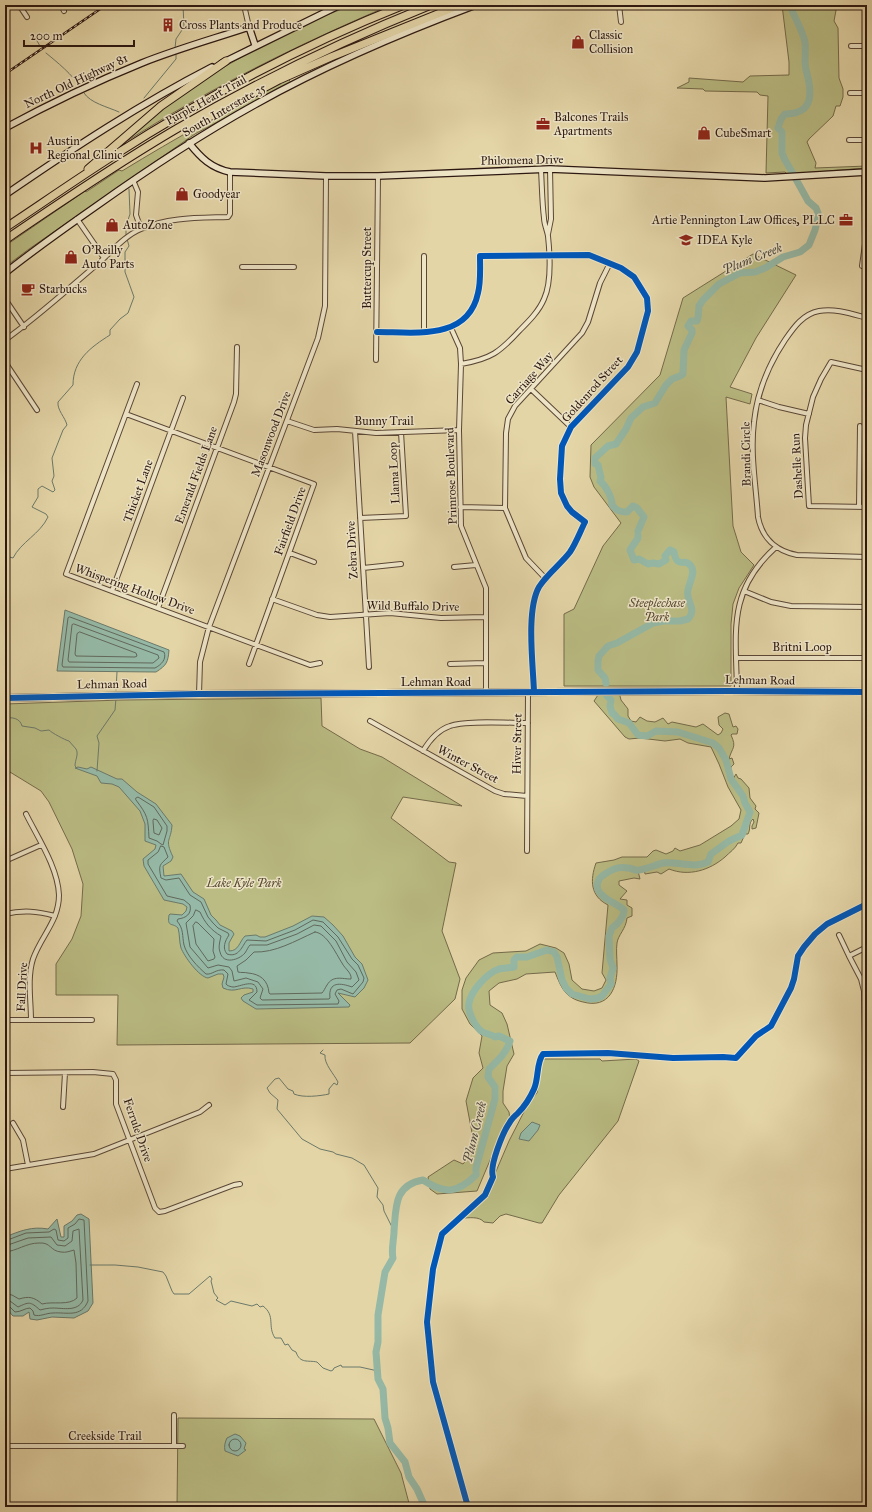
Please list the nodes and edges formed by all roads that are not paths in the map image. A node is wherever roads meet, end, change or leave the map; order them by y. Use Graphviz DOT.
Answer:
graph roads {
  1 [pos="19,5"];
  2 [pos="61,5"];
  3 [pos="244,5"];
  4 [pos="340,5"];
  5 [pos="404,5"];
  6 [pos="431,5"];
  7 [pos="460,5"];
  8 [pos="476,5"];
  9 [pos="619,5"];
  10 [pos="64,11"];
  11 [pos="27,17"];
  12 [pos="621,22"];
  13 [pos="249,27"];
  14 [pos="255,45"];
  15 [pos="851,46"];
  16 [pos="867,46"];
  17 [pos="226,61"];
  18 [pos="850,93"];
  19 [pos="867,93"];
  20 [pos="5,128"];
  21 [pos="178,128"];
  22 [pos="849,140"];
  23 [pos="867,140"];
  24 [pos="189,143"];
  25 [pos="550,169"];
  26 [pos="541,170"];
  27 [pos="230,172"];
  28 [pos="865,172"];
  29 [pos="326,176"];
  30 [pos="378,176"];
  31 [pos="133,180"];
  32 [pos="75,181"];
  33 [pos="5,195"];
  34 [pos="543,203"];
  35 [pos="551,203"];
  36 [pos="77,219"];
  37 [pos="5,228"];
  38 [pos="142,229"];
  39 [pos="548,235"];
  40 [pos="5,240"];
  41 [pos="548,255"];
  42 [pos="424,256"];
  43 [pos="104,258"];
  44 [pos="610,263"];
  45 [pos="862,266"];
  46 [pos="242,267"];
  47 [pos="294,267"];
  48 [pos="5,273"];
  49 [pos="5,299"];
  50 [pos="867,318"];
  51 [pos="24,327"];
  52 [pos="451,328"];
  53 [pos="377,332"];
  54 [pos="424,332"];
  55 [pos="5,340"];
  56 [pos="237,347"];
  57 [pos="376,360"];
  58 [pos="5,362"];
  59 [pos="461,364"];
  60 [pos="867,370"];
  61 [pos="137,384"];
  62 [pos="531,389"];
  63 [pos="183,398"];
  64 [pos="758,400"];
  65 [pos="37,410"];
  66 [pos="126,414"];
  67 [pos="809,414"];
  68 [pos="287,421"];
  69 [pos="860,426"];
  70 [pos="571,427"];
  71 [pos="459,430"];
  72 [pos="171,431"];
  73 [pos="355,432"];
  74 [pos="402,432"];
  75 [pos="217,447"];
  76 [pos="269,467"];
  77 [pos="460,507"];
  78 [pos="860,507"];
  79 [pos="867,507"];
  80 [pos="505,508"];
  81 [pos="360,518"];
  82 [pos="776,547"];
  83 [pos="290,553"];
  84 [pos="867,557"];
  85 [pos="314,562"];
  86 [pos="401,564"];
  87 [pos="476,565"];
  88 [pos="454,567"];
  89 [pos="363,568"];
  90 [pos="546,578"];
  91 [pos="112,591"];
  92 [pos="744,591"];
  93 [pos="272,599"];
  94 [pos="867,607"];
  95 [pos="158,608"];
  96 [pos="365,615"];
  97 [pos="485,617"];
  98 [pos="209,627"];
  99 [pos="256,644"];
  100 [pos="736,658"];
  101 [pos="867,658"];
  102 [pos="320,663"];
  103 [pos="485,663"];
  104 [pos="248,664"];
  105 [pos="450,664"];
  106 [pos="369,667"];
  107 [pos="737,691"];
  108 [pos="486,692"];
  109 [pos="531,692"];
  110 [pos="867,692"];
  111 [pos="199,694"];
  112 [pos="5,698"];
  113 [pos="370,721"];
  114 [pos="528,723"];
  115 [pos="423,751"];
  116 [pos="527,796"];
  117 [pos="26,814"];
  118 [pos="41,845"];
  119 [pos="527,851"];
  120 [pos="5,861"];
  121 [pos="867,904"];
  122 [pos="5,914"];
  123 [pos="55,916"];
  124 [pos="839,935"];
  125 [pos="867,947"];
  126 [pos="850,956"];
  127 [pos="5,1020"];
  128 [pos="31,1020"];
  129 [pos="92,1020"];
  130 [pos="866,1020"];
  131 [pos="865,1044"];
  132 [pos="5,1073"];
  133 [pos="65,1073"];
  134 [pos="209,1105"];
  135 [pos="63,1107"];
  136 [pos="13,1123"];
  137 [pos="130,1140"];
  138 [pos="28,1165"];
  139 [pos="5,1170"];
  140 [pos="240,1184"];
  141 [pos="174,1415"];
  142 [pos="5,1446"];
  143 [pos="174,1446"];
  144 [pos="183,1446"];
  145 [pos="468,1507"];
  1 -- 11 [label="street"];
  2 -- 10 [label="street"];
  3 -- 13 [label="street"];
  4 -- 14 [label="street"];
  5 -- 32 [label="highway, Purple Heart Trail"];
  6 -- 21 [label="highway, Purple Heart Trail"];
  7 -- 21 [label="highway"];
  8 -- 24 [label="street, South Interstate 35"];
  9 -- 12 [label="street"];
  13 -- 14 [label="street"];
  13 -- 20 [label="street, North Old Highway 81"];
  14 -- 17 [label="street"];
  15 -- 16 [label="street"];
  17 -- 32 [label="highway"];
  17 -- 33 [label="street"];
  18 -- 19 [label="street"];
  21 -- 40 [label="highway, Purple Heart Trail"];
  22 -- 23 [label="street"];
  24 -- 27 [label="street, Philomena Drive"];
  24 -- 31 [label="street, South Interstate 35"];
  25 -- 26 [label="street, Philomena Drive"];
  25 -- 28 [label="street, Philomena Drive"];
  25 -- 35 [label="street"];
  26 -- 30 [label="street, Philomena Drive"];
  26 -- 34 [label="street"];
  27 -- 29 [label="street, Philomena Drive"];
  27 -- 38 [label="street"];
  28 -- 45 [label="street"];
  29 -- 30 [label="street, Philomena Drive"];
  29 -- 68 [label="street, Masonwood Drive"];
  30 -- 53 [label="street, Buttercup Street"];
  31 -- 36 [label="street, South Interstate 35"];
  31 -- 38 [label="street"];
  32 -- 37 [label="highway, Purple Heart Trail"];
  34 -- 35 [label="street"];
  34 -- 39 [label="street"];
  35 -- 39 [label="street"];
  36 -- 43 [label="street"];
  36 -- 48 [label="street, South Interstate 35"];
  38 -- 43 [label="street"];
  39 -- 41 [label="street"];
  41 -- 44 [label="street, Goldenrod Street"];
  41 -- 52 [label="street, Goldenrod Street"];
  41 -- 59 [label="street"];
  42 -- 54 [label="street"];
  43 -- 51 [label="street"];
  44 -- 62 [label="street, Carriage Way"];
  44 -- 70 [label="street, Goldenrod Street"];
  46 -- 47 [label="street"];
  49 -- 51 [label="street"];
  50 -- 64 [label="street, Brandi Circle"];
  51 -- 55 [label="street"];
  52 -- 54 [label="street, Goldenrod Street"];
  52 -- 59 [label="street, Primrose Boulevard"];
  53 -- 54 [label="street, Goldenrod Street"];
  53 -- 57 [label="street, Buttercup Street"];
  56 -- 75 [label="street, Emerald Fields Lane"];
  58 -- 65 [label="street"];
  59 -- 71 [label="street, Primrose Boulevard"];
  60 -- 67 [label="street, Dashelle Run"];
  61 -- 66 [label="street, Whispering Hollow Drive"];
  62 -- 70 [label="street"];
  62 -- 80 [label="street, Carriage Way"];
  63 -- 72 [label="street, Thicket Lane"];
  64 -- 67 [label="street"];
  64 -- 82 [label="street, Brandi Circle"];
  66 -- 72 [label="street, Fairfield Drive"];
  66 -- 91 [label="street, Whispering Hollow Drive"];
  67 -- 78 [label="street, Dashelle Run"];
  68 -- 73 [label="street, Bunny Trail"];
  68 -- 76 [label="street, Masonwood Drive"];
  69 -- 78 [label="street"];
  70 -- 90 [label="street, Goldenrod Street"];
  71 -- 74 [label="street, Bunny Trail"];
  71 -- 77 [label="street, Primrose Boulevard"];
  72 -- 75 [label="street, Fairfield Drive"];
  72 -- 91 [label="street, Thicket Lane"];
  73 -- 74 [label="street, Bunny Trail"];
  73 -- 81 [label="street, Zebra Drive"];
  74 -- 81 [label="street, Llama Loop"];
  75 -- 76 [label="street, Fairfield Drive"];
  75 -- 95 [label="street, Emerald Fields Lane"];
  76 -- 83 [label="street, Fairfield Drive"];
  76 -- 98 [label="street, Masonwood Drive"];
  77 -- 80 [label="street"];
  77 -- 87 [label="street, Primrose Boulevard"];
  78 -- 79 [label="street, Dashelle Run"];
  80 -- 90 [label="street, Carriage Way"];
  81 -- 89 [label="street, Zebra Drive"];
  82 -- 84 [label="street, Brandi Circle"];
  82 -- 92 [label="street"];
  83 -- 85 [label="street"];
  83 -- 93 [label="street, Fairfield Drive"];
  86 -- 89 [label="street"];
  87 -- 88 [label="street"];
  87 -- 97 [label="street, Primrose Boulevard"];
  89 -- 96 [label="street, Zebra Drive"];
  90 -- 109 [label="street, Goldenrod Street"];
  91 -- 95 [label="street, Whispering Hollow Drive"];
  92 -- 94 [label="street"];
  92 -- 100 [label="street"];
  93 -- 96 [label="street, Wild Buffalo Drive"];
  93 -- 99 [label="street, Fairfield Drive"];
  95 -- 98 [label="street, Whispering Hollow Drive"];
  96 -- 97 [label="street, Wild Buffalo Drive"];
  96 -- 106 [label="street, Zebra Drive"];
  97 -- 103 [label="street, Primrose Boulevard"];
  98 -- 99 [label="street, Whispering Hollow Drive"];
  98 -- 111 [label="street, Masonwood Drive"];
  99 -- 102 [label="street, Whispering Hollow Drive"];
  99 -- 104 [label="street, Fairfield Drive"];
  100 -- 101 [label="street, Britni Loop"];
  100 -- 107 [label="street"];
  103 -- 105 [label="street"];
  103 -- 108 [label="street, Primrose Boulevard"];
  107 -- 109 [label="street, Lehman Road"];
  107 -- 110 [label="street, Lehman Road"];
  108 -- 109 [label="street, Lehman Road"];
  108 -- 111 [label="street, Lehman Road"];
  109 -- 114 [label="street, Hiver Street"];
  111 -- 112 [label="street, Lehman Road"];
  113 -- 115 [label="street, Winter Street"];
  114 -- 115 [label="street"];
  114 -- 116 [label="street, Hiver Street"];
  115 -- 116 [label="street, Winter Street"];
  116 -- 119 [label="street, Hiver Street"];
  117 -- 118 [label="street, Fall Drive"];
  118 -- 120 [label="street"];
  118 -- 123 [label="street, Fall Drive"];
  121 -- 145 [label="street"];
  122 -- 123 [label="street"];
  123 -- 128 [label="street, Fall Drive"];
  124 -- 126 [label="street"];
  125 -- 126 [label="street"];
  126 -- 130 [label="street"];
  127 -- 128 [label="street"];
  128 -- 129 [label="street"];
  130 -- 131 [label="street"];
  132 -- 133 [label="street, Ferrule Drive"];
  133 -- 135 [label="street"];
  133 -- 137 [label="street, Ferrule Drive"];
  134 -- 137 [label="street"];
  136 -- 138 [label="street"];
  137 -- 138 [label="street"];
  137 -- 140 [label="street, Ferrule Drive"];
  138 -- 139 [label="street"];
  141 -- 143 [label="street"];
  142 -- 143 [label="street, Creekside Trail"];
  143 -- 144 [label="street, Creekside Trail"];
}
